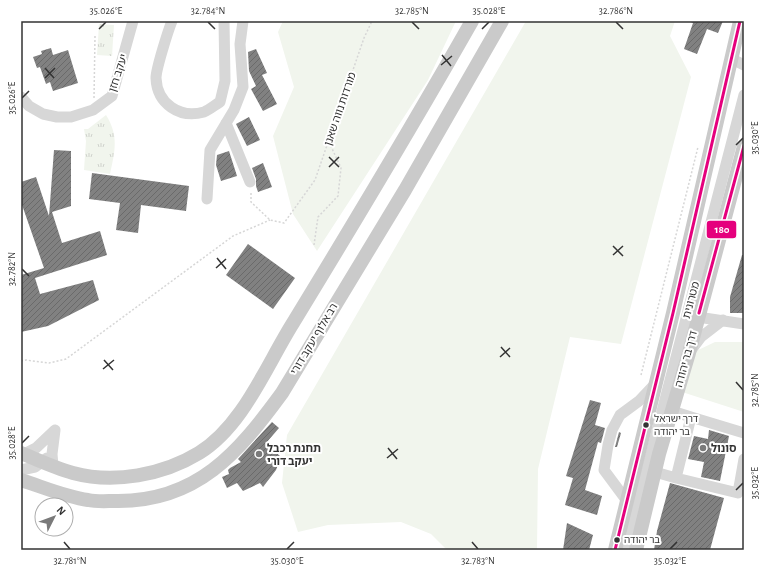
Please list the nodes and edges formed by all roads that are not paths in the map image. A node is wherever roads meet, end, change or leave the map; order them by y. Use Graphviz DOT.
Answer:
graph roads {
  1 [pos="172,21"];
  2 [pos="224,21"];
  3 [pos="243,21"];
  4 [pos="472,21"];
  5 [pos="502,21"];
  6 [pos="740,21"];
  7 [pos="129,23"];
  8 [pos="740,61"];
  9 [pos="744,96"];
  10 [pos="21,97"];
  11 [pos="226,123"];
  12 [pos="744,146"];
  13 [pos="250,182"];
  14 [pos="207,199"];
  15 [pos="673,313"];
  16 [pos="692,317"];
  17 [pos="723,320"];
  18 [pos="744,324"];
  19 [pos="689,353"];
  20 [pos="656,382"];
  21 [pos="672,411"];
  22 [pos="691,417"];
  23 [pos="744,433"];
  24 [pos="22,453"];
  25 [pos="744,458"];
  26 [pos="49,461"];
  27 [pos="21,470"];
  28 [pos="655,472"];
  29 [pos="676,478"];
  30 [pos="21,480"];
  31 [pos="627,501"];
  32 [pos="615,550"];
  33 [pos="626,550"];
  34 [pos="636,550"];
  1 -- 2 [label="street"];
  3 -- 11 [label="street"];
  4 -- 26 [label="main road"];
  5 -- 30 [label="main road, רב אלוף יעקב דורי"];
  6 -- 8 [label="main road, דרך בר יהודה"];
  7 -- 10 [label="street, יעקב חזן"];
  8 -- 15 [label="main road, דרך בר יהודה"];
  9 -- 16 [label="street, מטרונית"];
  11 -- 13 [label="street"];
  11 -- 14 [label="street"];
  12 -- 16 [label="main road, דרך בר יהודה"];
  15 -- 16 [label="street"];
  15 -- 20 [label="main road, דרך בר יהודה"];
  16 -- 17 [label="street"];
  16 -- 19 [label="main road, דרך בר יהודה"];
  16 -- 33 [label="street, מטרונית"];
  17 -- 18 [label="street"];
  17 -- 19 [label="street"];
  19 -- 21 [label="main road, דרך בר יהודה"];
  20 -- 31 [label="main road, דרך בר יהודה"];
  20 -- 31 [label="street"];
  21 -- 22 [label="street"];
  21 -- 28 [label="main road, דרך בר יהודה"];
  22 -- 23 [label="street"];
  22 -- 29 [label="street"];
  24 -- 26 [label="main road"];
  24 -- 26 [label="street"];
  25 -- 29 [label="street"];
  26 -- 27 [label="street"];
  28 -- 29 [label="street"];
  28 -- 34 [label="main road, דרך בר יהודה"];
  31 -- 32 [label="main road, דרך בר יהודה"];
}
